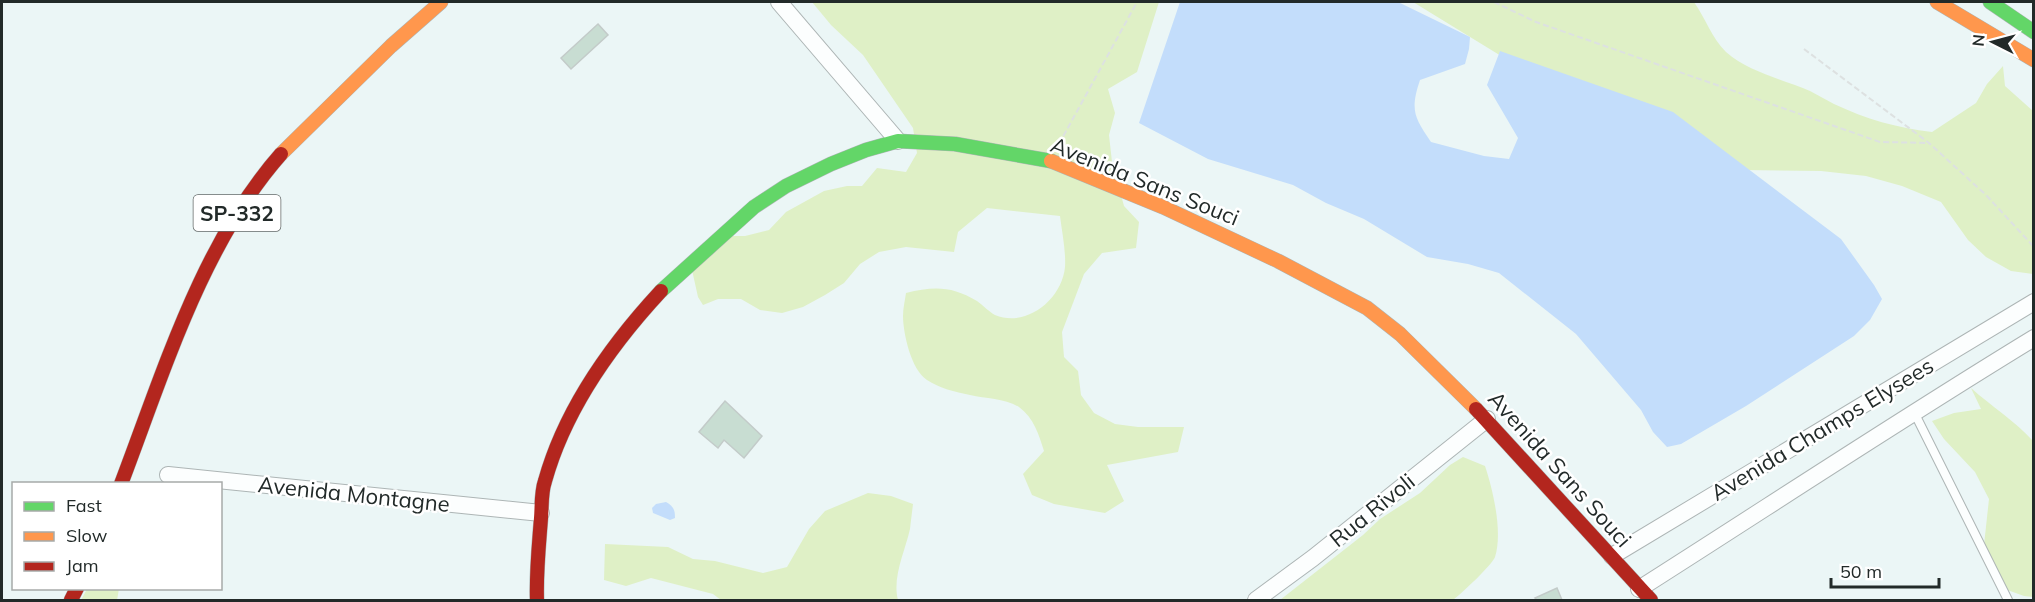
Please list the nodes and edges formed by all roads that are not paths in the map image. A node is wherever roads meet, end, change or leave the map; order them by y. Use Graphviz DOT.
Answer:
graph roads {
  1 [pos="441,2"];
  2 [pos="779,2"];
  3 [pos="1937,2"];
  4 [pos="1990,2"];
  5 [pos="2034,32"];
  6 [pos="2034,60"];
  7 [pos="898,141"];
  8 [pos="2034,302"];
  9 [pos="2034,338"];
  10 [pos="1913,411"];
  11 [pos="1487,419"];
  12 [pos="168,475"];
  13 [pos="120,482"];
  14 [pos="541,513"];
  15 [pos="1612,556"];
  16 [pos="1645,595"];
  17 [pos="537,600"];
  18 [pos="1257,600"];
  19 [pos="2008,600"];
  1 -- 13 [label="street, SP-332"];
  2 -- 7 [label="street"];
  3 -- 6 [label="street"];
  4 -- 5 [label="street"];
  7 -- 11 [label="street, Avenida Sans Souci"];
  7 -- 14 [label="street, Avenida Sans Souci"];
  8 -- 15 [label="street, Avenida Champs Elysees"];
  9 -- 10 [label="street, Avenida Champs Elysees"];
  10 -- 16 [label="street, Avenida Champs Elysees"];
  10 -- 19 [label="lane"];
  11 -- 15 [label="street, Avenida Sans Souci"];
  11 -- 18 [label="street, Rua Rivoli"];
  12 -- 14 [label="street, Avenida Montagne"];
  14 -- 17 [label="street, Avenida Sans Souci"];
  15 -- 16 [label="street, Avenida Sans Souci"];
}
